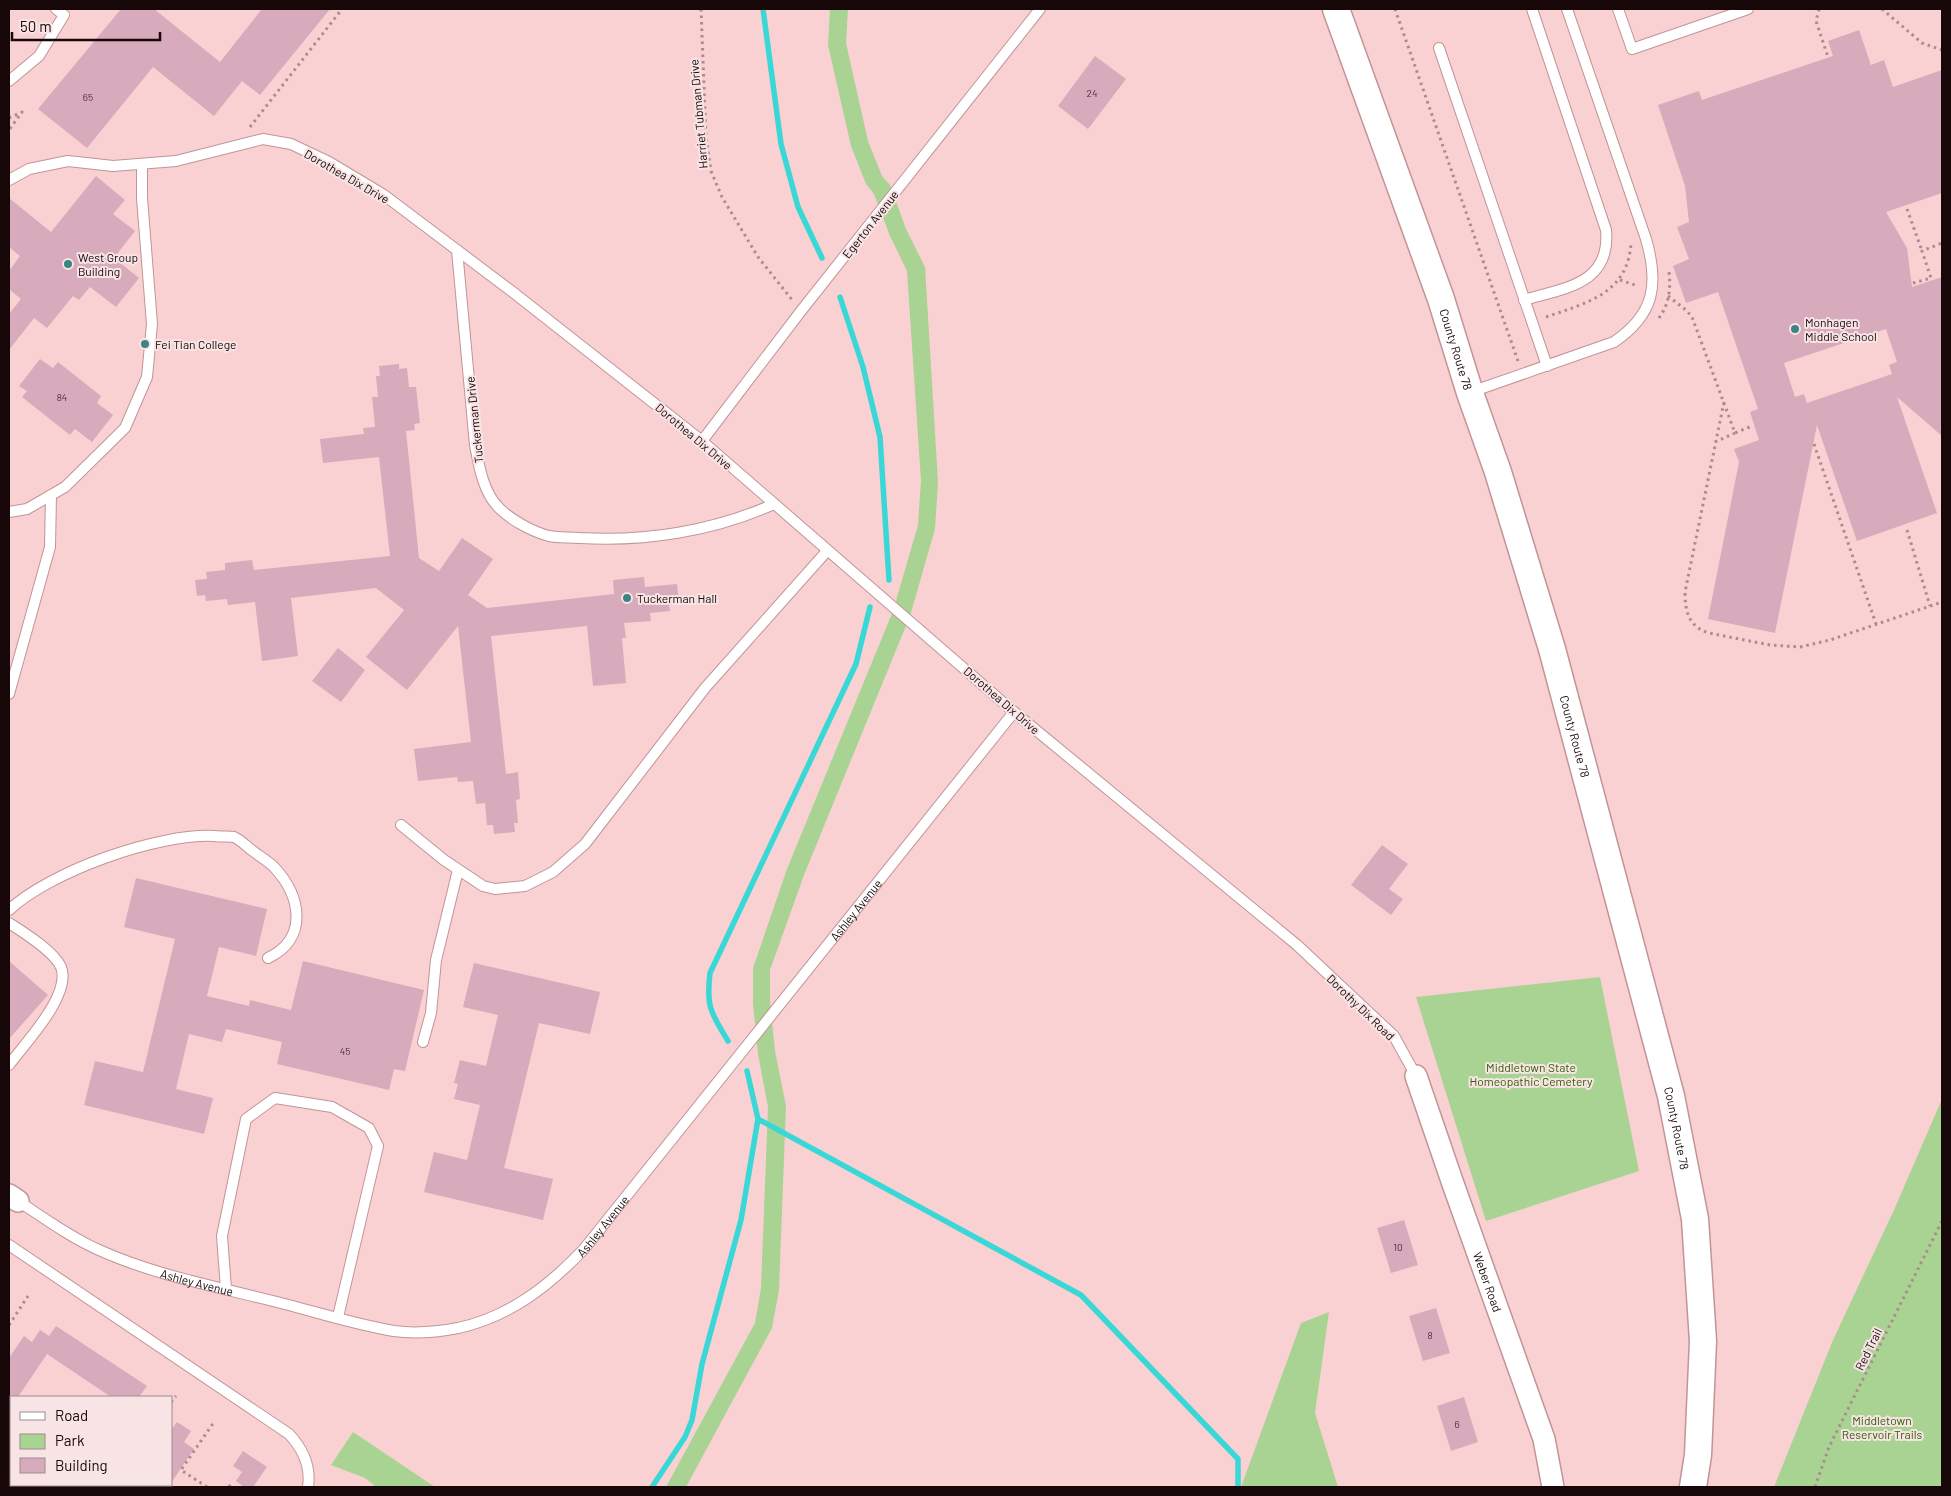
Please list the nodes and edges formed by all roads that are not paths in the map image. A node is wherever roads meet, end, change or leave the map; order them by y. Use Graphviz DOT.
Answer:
graph roads {
  1 [pos="56,9"];
  2 [pos="1040,9"];
  3 [pos="1337,9"];
  4 [pos="1532,9"];
  5 [pos="1567,9"];
  6 [pos="1618,9"];
  7 [pos="1748,9"];
  8 [pos="1439,48"];
  9 [pos="9,82"];
  10 [pos="142,164"];
  11 [pos="9,180"];
  12 [pos="458,250"];
  13 [pos="1524,300"];
  14 [pos="1547,366"];
  15 [pos="1470,392"];
  16 [pos="702,441"];
  17 [pos="51,495"];
  18 [pos="774,504"];
  19 [pos="9,512"];
  20 [pos="827,551"];
  21 [pos="9,694"];
  22 [pos="1014,712"];
  23 [pos="401,824"];
  24 [pos="458,870"];
  25 [pos="9,910"];
  26 [pos="9,923"];
  27 [pos="1297,945"];
  28 [pos="268,958"];
  29 [pos="423,1042"];
  30 [pos="9,1065"];
  31 [pos="1416,1076"];
  32 [pos="13,1198"];
  33 [pos="9,1244"];
  34 [pos="226,1289"];
  35 [pos="338,1317"];
  36 [pos="308,1487"];
  37 [pos="1554,1487"];
  38 [pos="1693,1487"];
  1 -- 9 [label="lane"];
  2 -- 16 [label="lane, Egerton Avenue"];
  3 -- 15 [label="street, County Route 78"];
  4 -- 13 [label="lane"];
  5 -- 14 [label="lane"];
  6 -- 7 [label="lane"];
  8 -- 13 [label="lane"];
  10 -- 11 [label="lane, Dorothea Dix Drive"];
  10 -- 12 [label="lane, Dorothea Dix Drive"];
  10 -- 17 [label="lane"];
  12 -- 16 [label="lane, Dorothea Dix Drive"];
  12 -- 18 [label="lane, Tuckerman Drive"];
  13 -- 14 [label="lane"];
  14 -- 15 [label="lane"];
  15 -- 38 [label="street, County Route 78"];
  16 -- 18 [label="lane, Dorothea Dix Drive"];
  17 -- 19 [label="lane"];
  17 -- 21 [label="lane"];
  18 -- 20 [label="lane, Dorothea Dix Drive"];
  20 -- 22 [label="lane, Dorothea Dix Drive"];
  20 -- 24 [label="lane"];
  22 -- 27 [label="lane, Dorothea Dix Drive"];
  22 -- 35 [label="lane, Ashley Avenue"];
  23 -- 24 [label="lane"];
  24 -- 29 [label="lane"];
  25 -- 28 [label="lane"];
  26 -- 30 [label="lane"];
  27 -- 31 [label="lane, Dorothy Dix Road"];
  31 -- 37 [label="street, Weber Road"];
  32 -- 34 [label="lane, Ashley Avenue"];
  33 -- 36 [label="lane"];
  34 -- 35 [label="lane, Ashley Avenue"];
  34 -- 35 [label="lane"];
}
